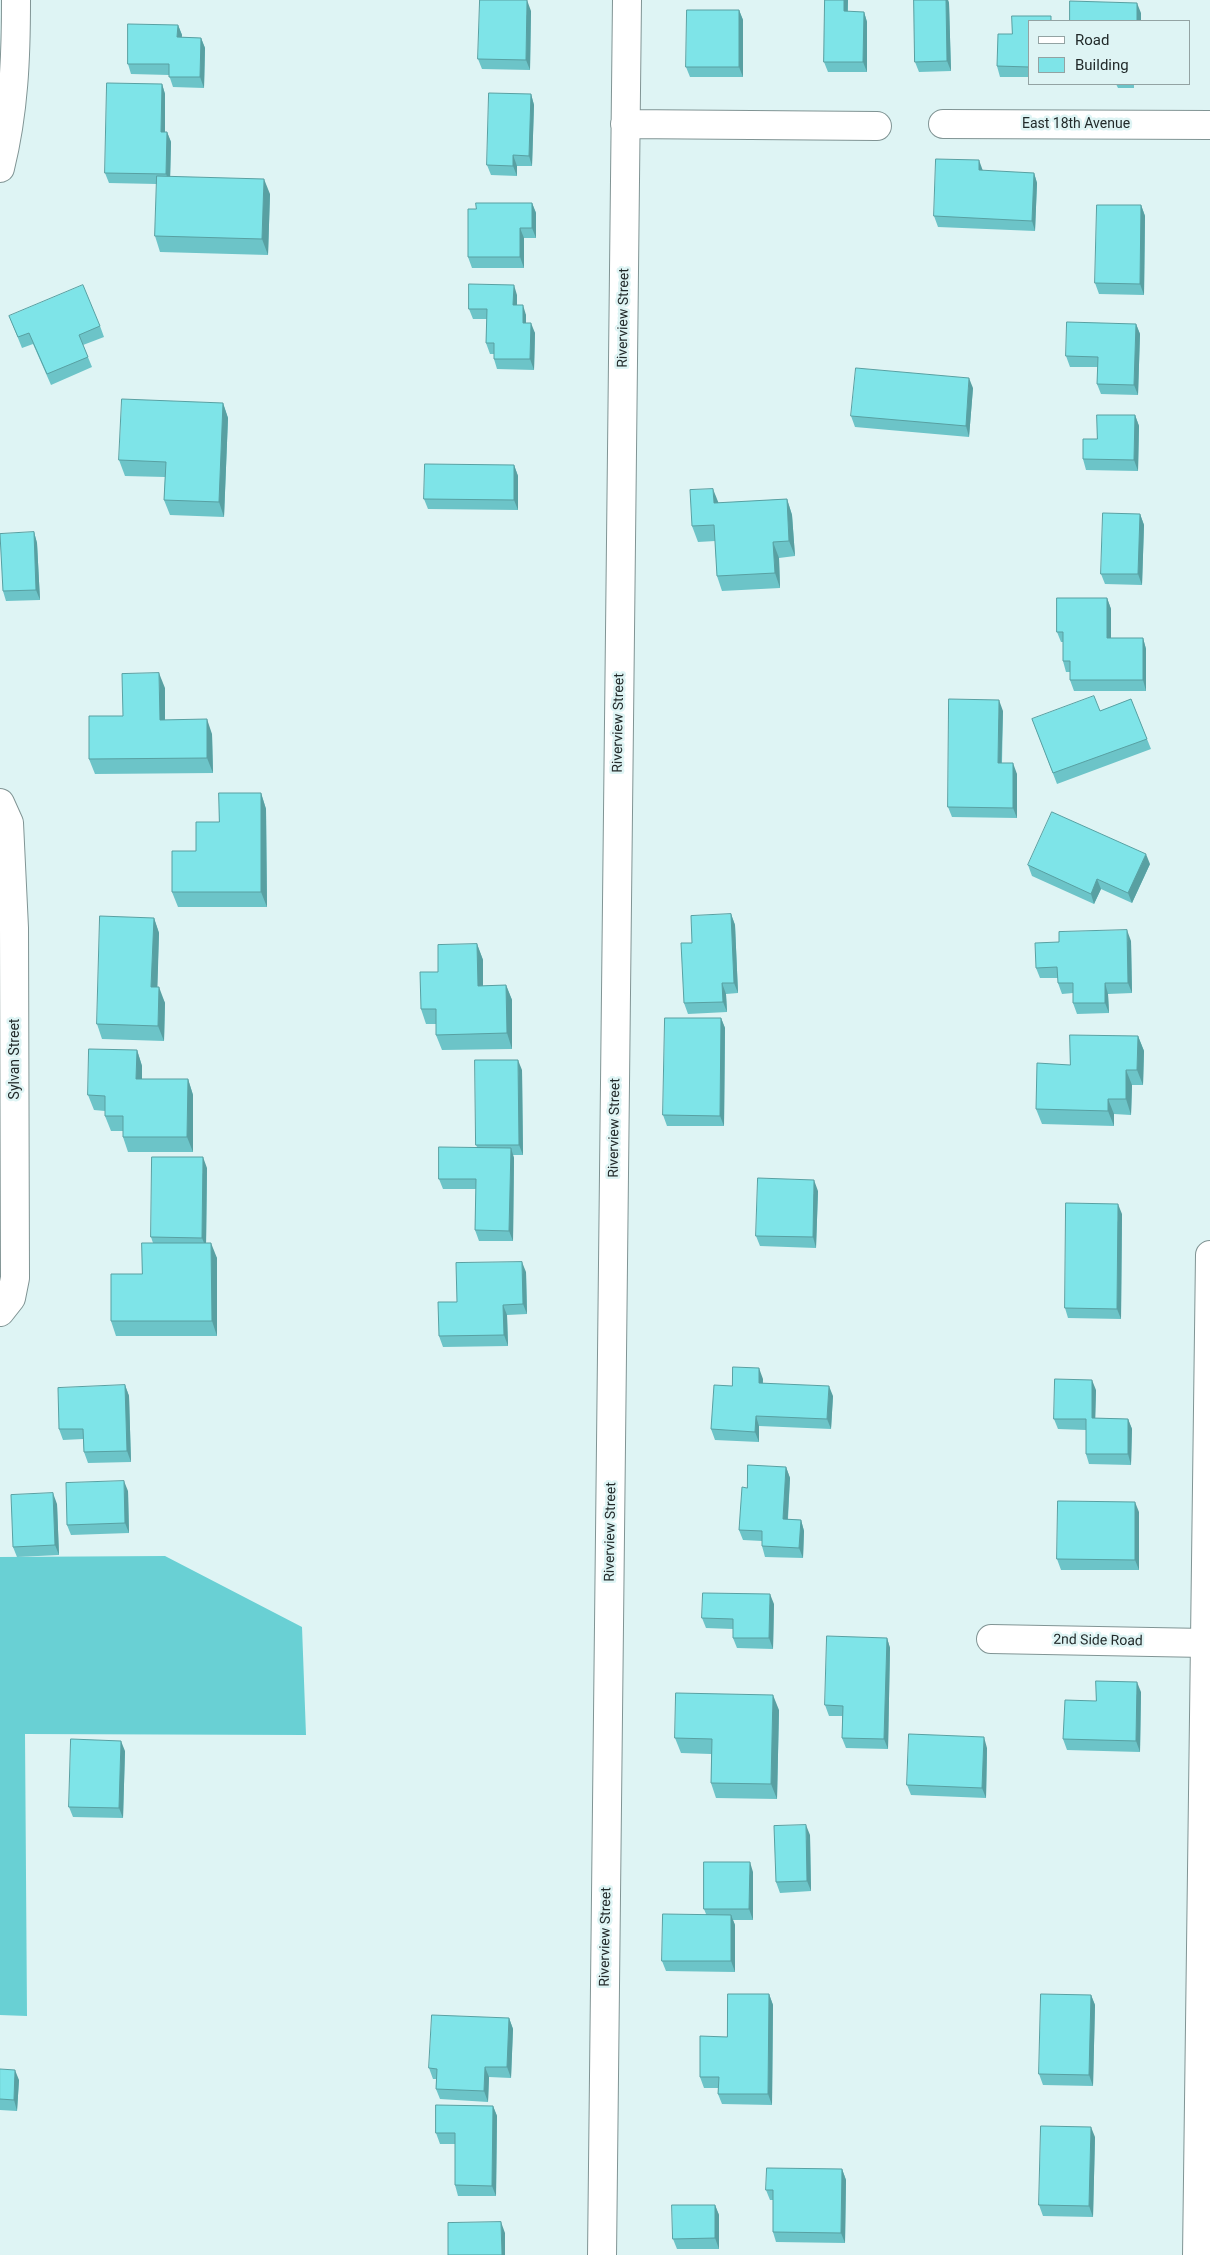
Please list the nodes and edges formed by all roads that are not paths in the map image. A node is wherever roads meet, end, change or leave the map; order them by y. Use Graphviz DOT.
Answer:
graph roads {
  1 [pos="16,0"];
  2 [pos="626,0"];
  3 [pos="626,124"];
  4 [pos="943,124"];
  5 [pos="877,126"];
  6 [pos="1210,126"];
  7 [pos="0,168"];
  8 [pos="0,803"];
  9 [pos="1210,1255"];
  10 [pos="0,1312"];
  11 [pos="991,1638"];
  12 [pos="1205,1643"];
  13 [pos="1206,1802"];
  14 [pos="1204,2223"];
  15 [pos="602,2255"];
  16 [pos="1197,2255"];
  1 -- 7 [label="street"];
  2 -- 3 [label="street, Riverview Street"];
  3 -- 5 [label="street"];
  3 -- 15 [label="street, Riverview Street"];
  4 -- 6 [label="street, East 18th Avenue"];
  8 -- 10 [label="street, Sylvan Street"];
  9 -- 12 [label="street"];
  11 -- 12 [label="street, 2nd Side Road"];
  12 -- 13 [label="street"];
  13 -- 14 [label="street"];
  14 -- 16 [label="street"];
}
